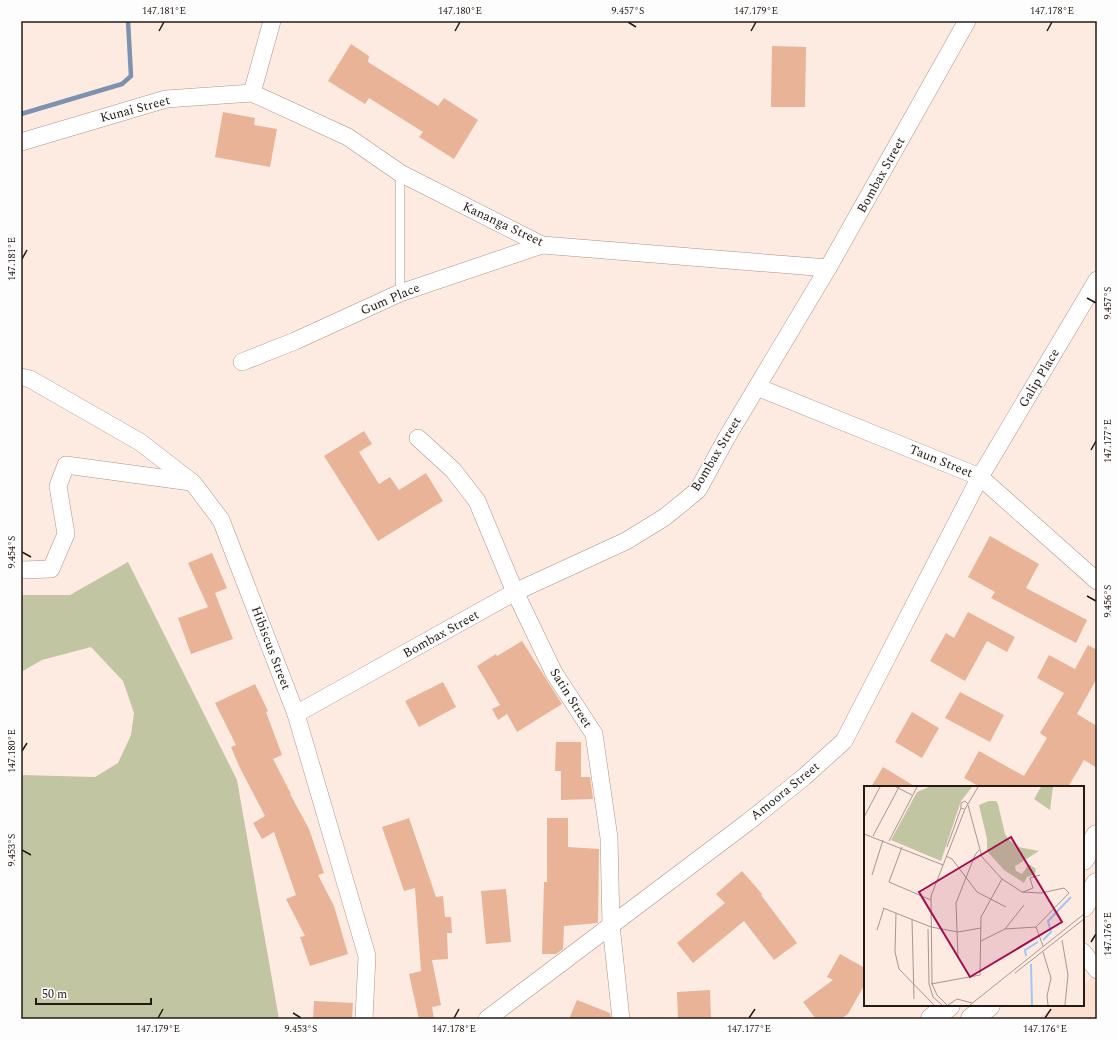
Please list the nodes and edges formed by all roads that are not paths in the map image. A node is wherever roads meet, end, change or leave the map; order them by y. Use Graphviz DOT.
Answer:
graph roads {
  1 [pos="272,21"];
  2 [pos="967,21"];
  3 [pos="252,93"];
  4 [pos="21,142"];
  5 [pos="400,173"];
  6 [pos="542,245"];
  7 [pos="828,268"];
  8 [pos="1097,280"];
  9 [pos="400,293"];
  10 [pos="242,362"];
  11 [pos="21,377"];
  12 [pos="757,387"];
  13 [pos="418,438"];
  14 [pos="980,477"];
  15 [pos="193,482"];
  16 [pos="21,570"];
  17 [pos="1097,581"];
  18 [pos="516,592"];
  19 [pos="296,714"];
  20 [pos="1097,836"];
  21 [pos="1084,857"];
  22 [pos="1097,884"];
  23 [pos="1084,904"];
  24 [pos="611,925"];
  25 [pos="1084,953"];
  26 [pos="1097,970"];
  27 [pos="949,1006"];
  28 [pos="988,1006"];
  29 [pos="364,1019"];
  30 [pos="487,1019"];
  31 [pos="621,1019"];
  32 [pos="932,1019"];
  33 [pos="972,1019"];
  1 -- 3 [label="street"];
  2 -- 7 [label="street, Bombax Street"];
  3 -- 4 [label="street, Kunai Street"];
  3 -- 5 [label="street, Kananga Street"];
  5 -- 6 [label="street, Kananga Street"];
  5 -- 9 [label="lane"];
  6 -- 7 [label="street, Kananga Street"];
  6 -- 9 [label="street, Gum Place"];
  7 -- 12 [label="street, Bombax Street"];
  8 -- 14 [label="street, Galip Place"];
  9 -- 10 [label="street, Gum Place"];
  11 -- 15 [label="street, Hibiscus Street"];
  12 -- 14 [label="street, Taun Street"];
  12 -- 18 [label="street, Bombax Street"];
  13 -- 18 [label="street, Satin Street"];
  14 -- 17 [label="street, Taun Street"];
  14 -- 24 [label="street, Amoora Street"];
  15 -- 16 [label="street"];
  15 -- 19 [label="street, Hibiscus Street"];
  18 -- 19 [label="street, Bombax Street"];
  18 -- 24 [label="street, Satin Street"];
  19 -- 29 [label="street, Hibiscus Street"];
  20 -- 21 [label="main road"];
  22 -- 23 [label="main road"];
  24 -- 30 [label="street, Amoora Street"];
  24 -- 31 [label="street, Satin Street"];
  25 -- 26 [label="street"];
  27 -- 32 [label="main road"];
  28 -- 33 [label="main road"];
}
